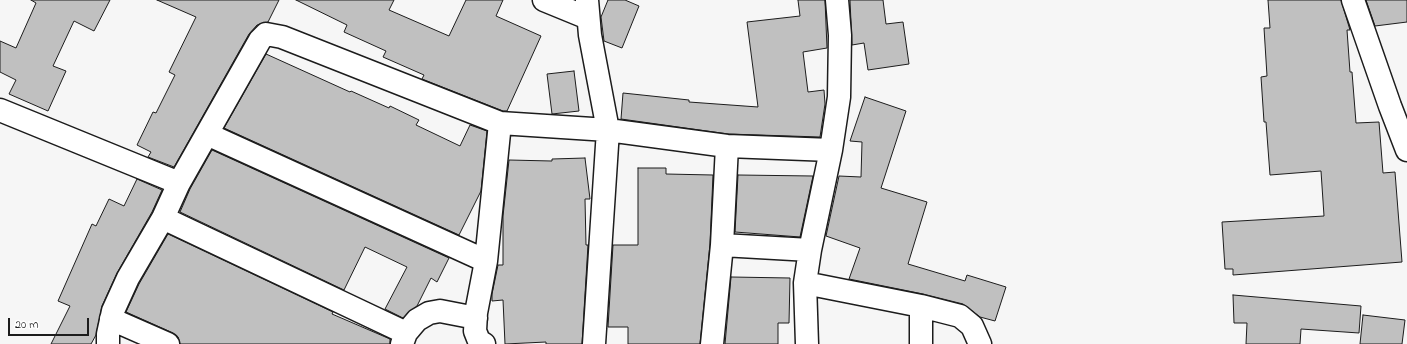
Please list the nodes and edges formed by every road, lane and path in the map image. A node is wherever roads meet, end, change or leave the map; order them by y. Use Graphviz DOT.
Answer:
graph roads {
  1 [pos="544,0"];
  2 [pos="837,0"];
  3 [pos="1353,0"];
  4 [pos="587,9"];
  5 [pos="0,110"];
  6 [pos="500,122"];
  7 [pos="608,130"];
  8 [pos="207,134"];
  9 [pos="1405,136"];
  10 [pos="727,146"];
  11 [pos="831,150"];
  12 [pos="179,183"];
  13 [pos="163,218"];
  14 [pos="722,246"];
  15 [pos="810,250"];
  16 [pos="486,261"];
  17 [pos="806,283"];
  18 [pos="922,306"];
  19 [pos="476,318"];
  20 [pos="111,319"];
  21 [pos="404,338"];
  22 [pos="108,344"];
  23 [pos="168,344"];
  24 [pos="484,344"];
  25 [pos="594,344"];
  26 [pos="712,344"];
  27 [pos="807,344"];
  28 [pos="921,344"];
  29 [pos="980,344"];
  1 -- 4 [label="street"];
  2 -- 11 [label="street"];
  3 -- 9 [label="street"];
  4 -- 7 [label="street"];
  5 -- 12 [label="street"];
  6 -- 7 [label="street"];
  6 -- 8 [label="street"];
  6 -- 16 [label="street"];
  7 -- 10 [label="street"];
  7 -- 25 [label="street"];
  8 -- 12 [label="street"];
  8 -- 16 [label="street"];
  10 -- 11 [label="street"];
  10 -- 14 [label="street"];
  11 -- 15 [label="street"];
  12 -- 13 [label="street"];
  13 -- 20 [label="street"];
  13 -- 21 [label="street"];
  14 -- 15 [label="street"];
  14 -- 26 [label="street"];
  15 -- 17 [label="street"];
  16 -- 19 [label="street"];
  17 -- 18 [label="street"];
  17 -- 27 [label="street"];
  18 -- 28 [label="street"];
  18 -- 29 [label="street"];
  19 -- 21 [label="street"];
  19 -- 24 [label="street"];
  20 -- 22 [label="street"];
  20 -- 23 [label="street"];
}
